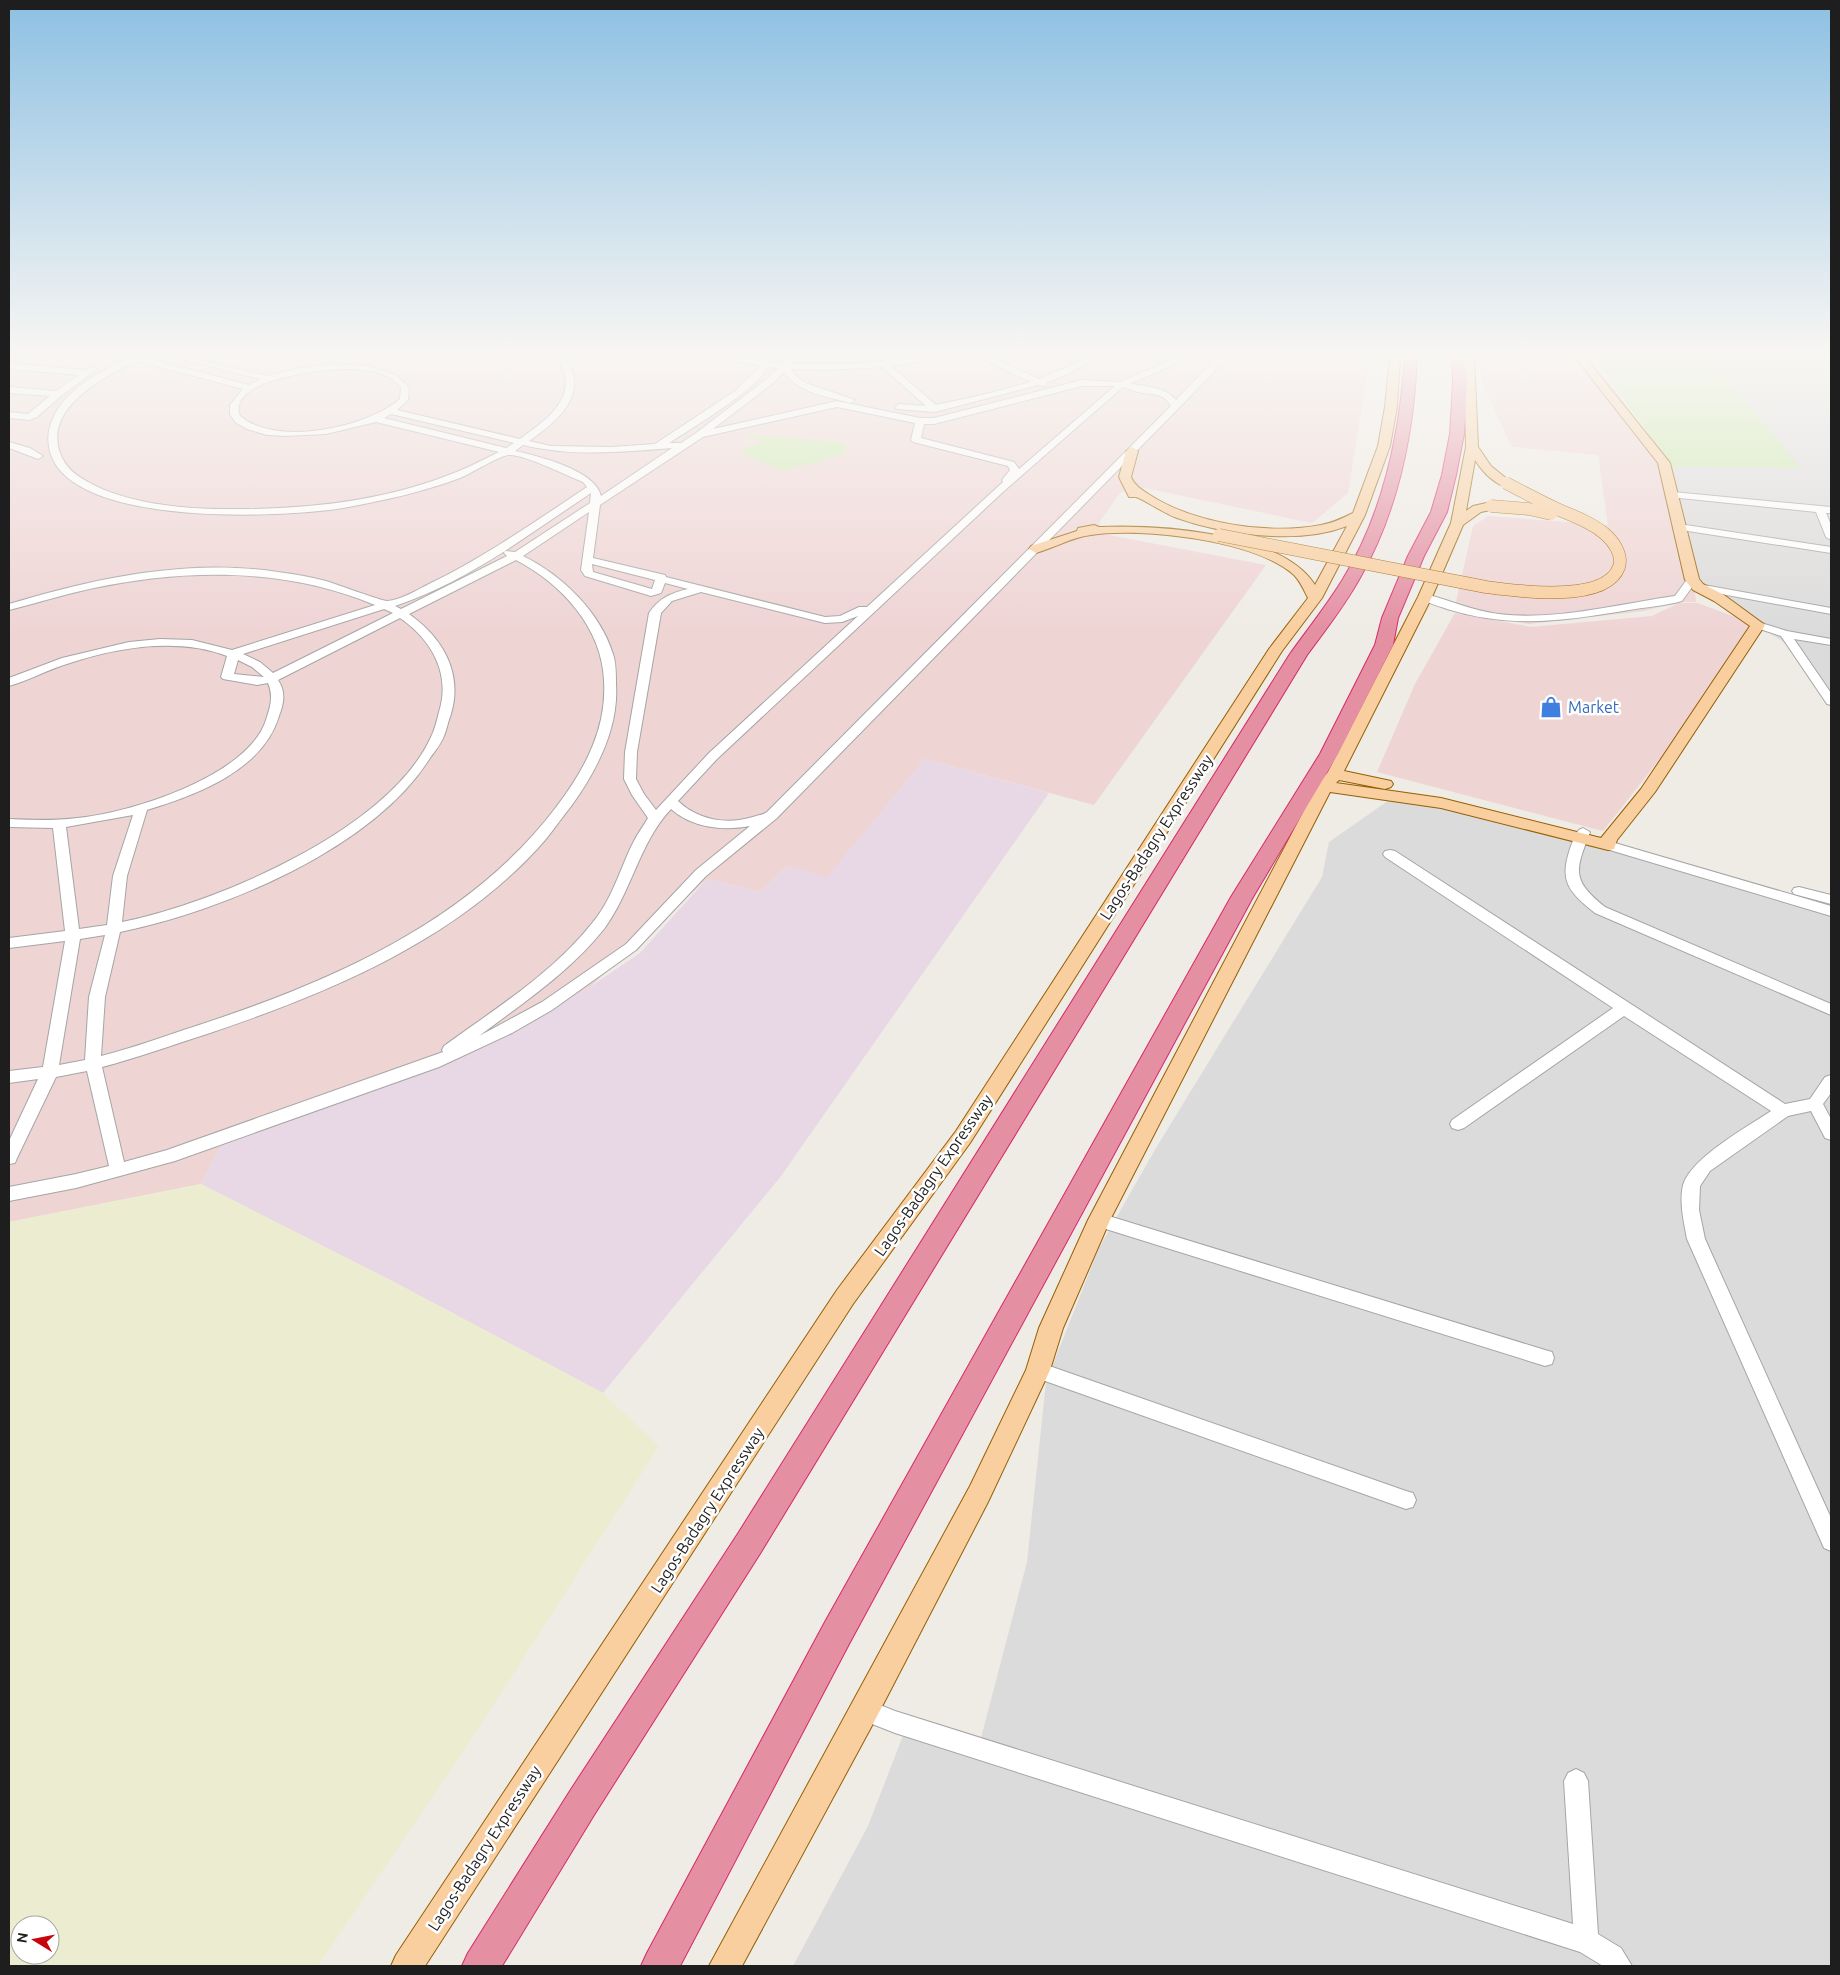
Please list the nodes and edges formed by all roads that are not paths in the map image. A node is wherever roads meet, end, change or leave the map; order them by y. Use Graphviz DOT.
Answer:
graph roads {
  1 [pos="20,448"];
  2 [pos="53,448"];
  3 [pos="494,448"];
  4 [pos="516,448"];
  5 [pos="542,448"];
  6 [pos="620,448"];
  7 [pos="678,448"];
  8 [pos="945,448"];
  9 [pos="1048,448"];
  10 [pos="1383,448"];
  11 [pos="1400,448"];
  12 [pos="1455,448"];
  13 [pos="1472,448"];
  14 [pos="1473,448"];
  15 [pos="1652,448"];
  16 [pos="1132,450"];
  17 [pos="509,452"];
  18 [pos="38,456"];
  19 [pos="1127,484"];
  20 [pos="593,487"];
  21 [pos="1001,489"];
  22 [pos="1673,495"];
  23 [pos="595,504"];
  24 [pos="1820,509"];
  25 [pos="1831,510"];
  26 [pos="1360,515"];
  27 [pos="1458,523"];
  28 [pos="1679,526"];
  29 [pos="1083,531"];
  30 [pos="1221,532"];
  31 [pos="1831,537"];
  32 [pos="1036,549"];
  33 [pos="500,550"];
  34 [pos="1831,550"];
  35 [pos="516,556"];
  36 [pos="587,560"];
  37 [pos="661,577"];
  38 [pos="1695,583"];
  39 [pos="705,588"];
  40 [pos="885,596"];
  41 [pos="1425,597"];
  42 [pos="1315,598"];
  43 [pos="385,604"];
  44 [pos="9,607"];
  45 [pos="1831,611"];
  46 [pos="403,613"];
  47 [pos="1758,625"];
  48 [pos="1784,634"];
  49 [pos="1831,642"];
  50 [pos="234,653"];
  51 [pos="272,678"];
  52 [pos="9,682"];
  53 [pos="1831,701"];
  54 [pos="1330,780"];
  55 [pos="670,801"];
  56 [pos="140,809"];
  57 [pos="772,815"];
  58 [pos="655,818"];
  59 [pos="9,822"];
  60 [pos="59,825"];
  61 [pos="1582,835"];
  62 [pos="1609,842"];
  63 [pos="1390,854"];
  64 [pos="1704,869"];
  65 [pos="1831,900"];
  66 [pos="1831,911"];
  67 [pos="114,928"];
  68 [pos="73,937"];
  69 [pos="9,943"];
  70 [pos="1624,1008"];
  71 [pos="1831,1010"];
  72 [pos="433,1063"];
  73 [pos="93,1064"];
  74 [pos="50,1072"];
  75 [pos="9,1077"];
  76 [pos="1831,1081"];
  77 [pos="1815,1104"];
  78 [pos="1783,1111"];
  79 [pos="1458,1124"];
  80 [pos="1831,1134"];
  81 [pos="9,1158"];
  82 [pos="118,1170"];
  83 [pos="9,1194"];
  84 [pos="1099,1220"];
  85 [pos="1545,1358"];
  86 [pos="1038,1370"];
  87 [pos="1406,1500"];
  88 [pos="1831,1541"];
  89 [pos="866,1710"];
  90 [pos="1576,1780"];
  91 [pos="1586,1941"];
  92 [pos="408,1966"];
  93 [pos="481,1966"];
  94 [pos="660,1966"];
  95 [pos="725,1966"];
  96 [pos="1619,1966"];
  1 -- 18 [label="street"];
  2 -- 17 [label="street"];
  3 -- 17 [label="street"];
  4 -- 17 [label="street"];
  5 -- 6 [label="street"];
  7 -- 23 [label="street"];
  8 -- 21 [label="street"];
  9 -- 21 [label="street"];
  10 -- 26 [label="main road, Lagos-Badagry Expressway"];
  11 -- 93 [label="highway, Lagos-Badagry Expressway"];
  12 -- 94 [label="highway"];
  13 -- 27 [label="main road"];
  14 -- 30 [label="main road, bridge"];
  15 -- 22 [label="main road"];
  16 -- 19 [label="main road"];
  16 -- 32 [label="street"];
  17 -- 20 [label="street"];
  19 -- 26 [label="main road"];
  19 -- 30 [label="main road"];
  20 -- 23 [label="street"];
  20 -- 33 [label="street"];
  21 -- 40 [label="street"];
  22 -- 24 [label="street"];
  22 -- 28 [label="main road"];
  23 -- 35 [label="street"];
  23 -- 36 [label="street"];
  24 -- 25 [label="street"];
  24 -- 31 [label="street"];
  26 -- 42 [label="main road, Lagos-Badagry Expressway"];
  27 -- 30 [label="main road, bridge"];
  27 -- 41 [label="main road"];
  28 -- 34 [label="street"];
  28 -- 38 [label="main road"];
  29 -- 30 [label="main road"];
  29 -- 32 [label="main road"];
  29 -- 42 [label="main road"];
  32 -- 57 [label="street"];
  33 -- 35 [label="street"];
  33 -- 43 [label="street"];
  35 -- 46 [label="street"];
  35 -- 73 [label="street"];
  36 -- 37 [label="street"];
  36 -- 37 [label="street"];
  37 -- 39 [label="street"];
  38 -- 41 [label="street"];
  38 -- 45 [label="street"];
  38 -- 47 [label="main road"];
  39 -- 40 [label="street"];
  39 -- 58 [label="street"];
  40 -- 55 [label="street"];
  41 -- 54 [label="main road"];
  42 -- 92 [label="main road, Lagos-Badagry Expressway"];
  43 -- 44 [label="street"];
  43 -- 46 [label="street"];
  43 -- 50 [label="street"];
  46 -- 51 [label="street"];
  46 -- 67 [label="street"];
  47 -- 48 [label="street"];
  47 -- 62 [label="main road"];
  48 -- 49 [label="street"];
  48 -- 53 [label="street"];
  50 -- 51 [label="street"];
  50 -- 51 [label="street"];
  50 -- 52 [label="street"];
  51 -- 56 [label="street"];
  54 -- 61 [label="main road"];
  54 -- 84 [label="main road"];
  55 -- 57 [label="street"];
  55 -- 58 [label="street"];
  56 -- 60 [label="street"];
  56 -- 67 [label="street"];
  57 -- 72 [label="street"];
  58 -- 72 [label="street"];
  59 -- 60 [label="street"];
  60 -- 68 [label="street"];
  61 -- 62 [label="main road"];
  61 -- 71 [label="street"];
  62 -- 64 [label="street"];
  63 -- 70 [label="street"];
  64 -- 65 [label="street"];
  64 -- 66 [label="street"];
  67 -- 68 [label="street"];
  67 -- 73 [label="street"];
  68 -- 69 [label="street"];
  68 -- 74 [label="street"];
  70 -- 78 [label="street"];
  70 -- 79 [label="street"];
  72 -- 82 [label="street"];
  73 -- 74 [label="street"];
  73 -- 82 [label="street"];
  74 -- 75 [label="street"];
  74 -- 81 [label="street"];
  76 -- 77 [label="street"];
  77 -- 78 [label="street"];
  77 -- 80 [label="street"];
  78 -- 88 [label="street"];
  82 -- 83 [label="street"];
  84 -- 85 [label="street"];
  84 -- 86 [label="main road"];
  86 -- 87 [label="street"];
  86 -- 89 [label="main road"];
  89 -- 91 [label="street"];
  89 -- 95 [label="main road"];
  90 -- 91 [label="street"];
  91 -- 96 [label="street"];
}
